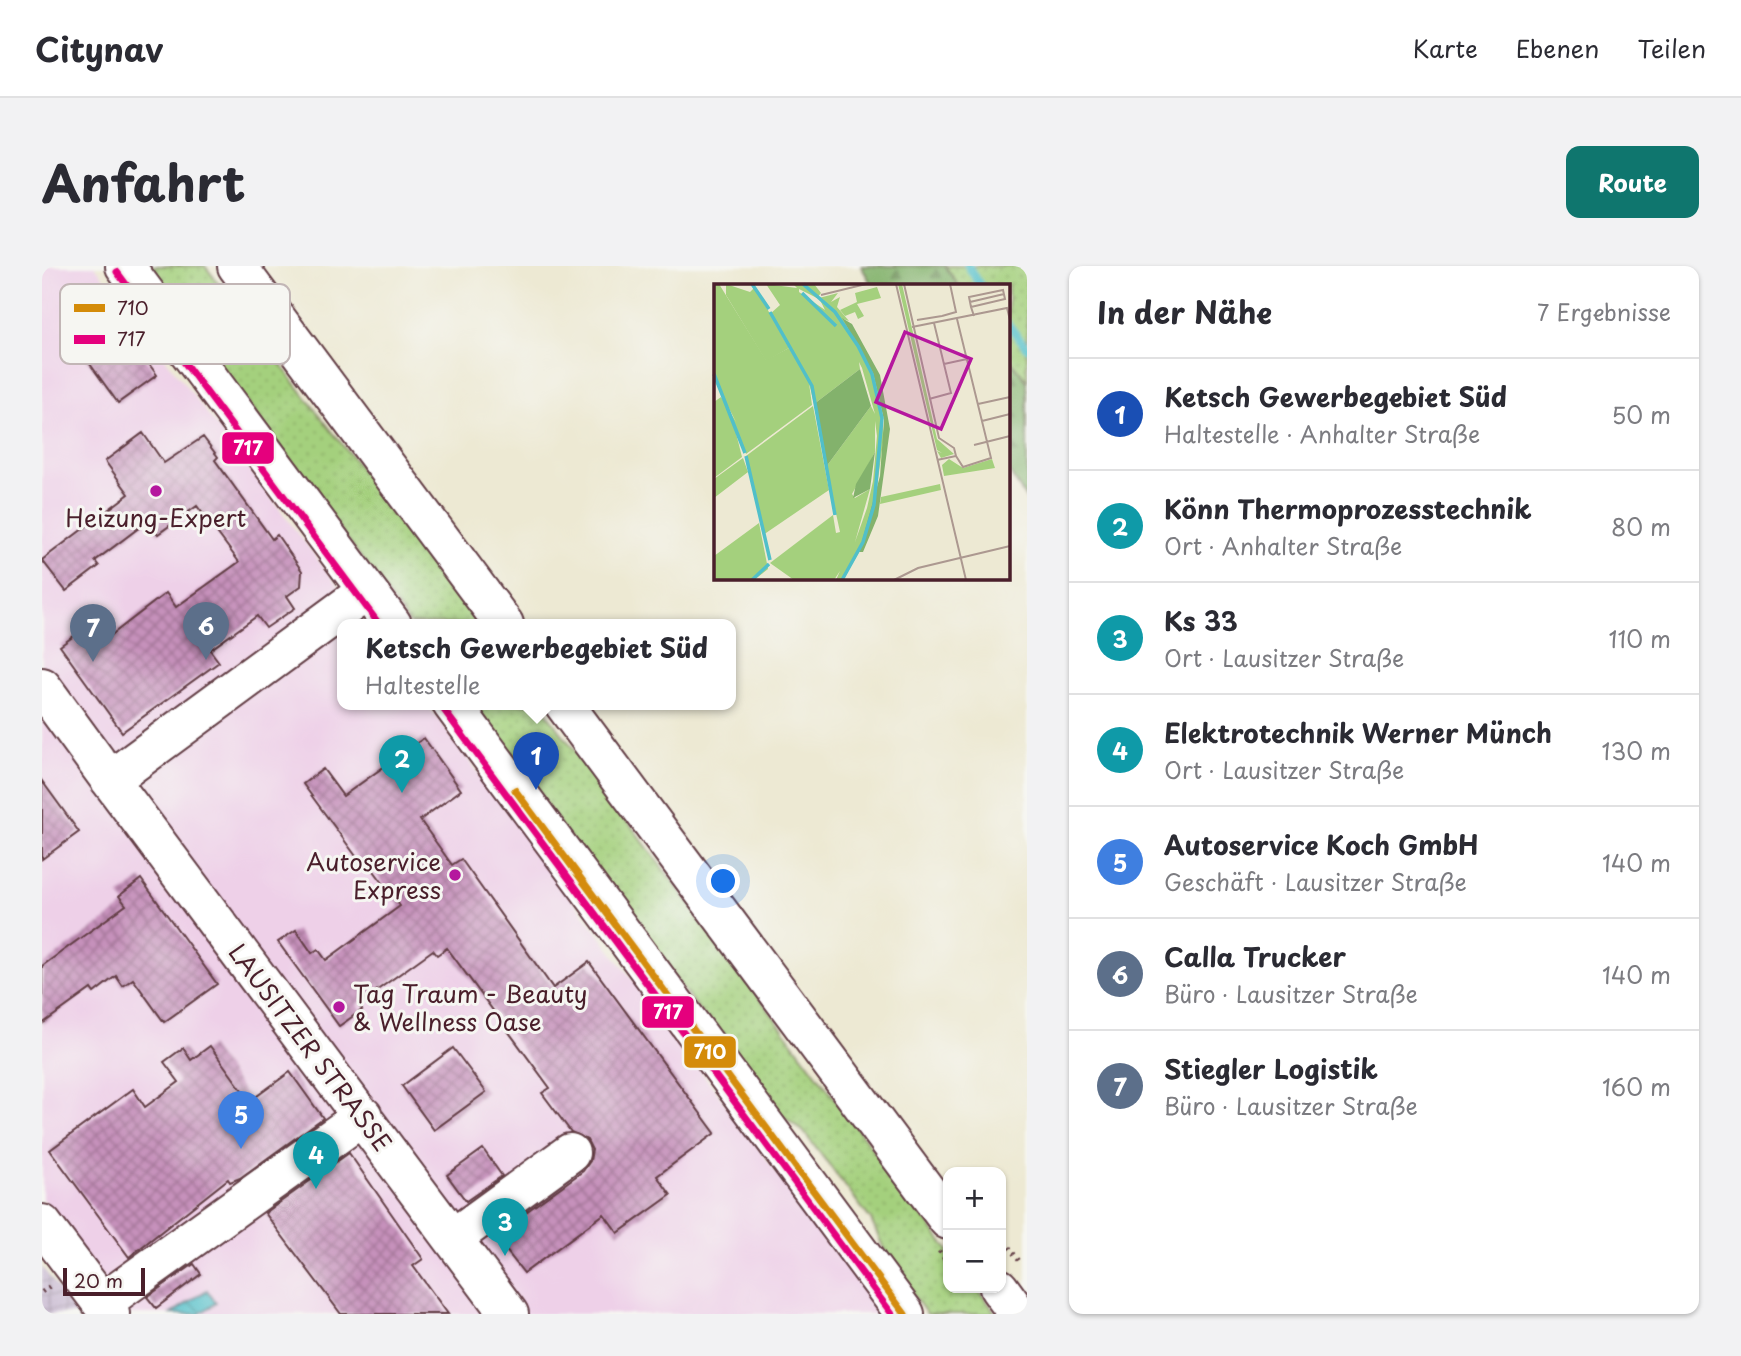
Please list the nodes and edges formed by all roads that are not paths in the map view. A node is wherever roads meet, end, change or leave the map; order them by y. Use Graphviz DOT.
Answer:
graph roads {
  1 [pos="125,266"];
  2 [pos="237,266"];
  3 [pos="138,284"];
  4 [pos="250,284"];
  5 [pos="290,337"];
  6 [pos="198,364"];
  7 [pos="367,591"];
  8 [pos="388,619"];
  9 [pos="500,619"];
  10 [pos="42,687"];
  11 [pos="456,710"];
  12 [pos="568,710"];
  13 [pos="110,780"];
  14 [pos="363,1116"];
  15 [pos="570,1153"];
  16 [pos="943,1213"];
  17 [pos="42,1224"];
  18 [pos="453,1238"];
  19 [pos="1003,1293"];
  20 [pos="106,1308"];
  21 [pos="509,1314"];
  22 [pos="905,1314"];
  23 [pos="1018,1314"];
  1 -- 3 [label="street"];
  2 -- 4 [label="street"];
  5 -- 9 [label="street"];
  6 -- 7 [label="street"];
  7 -- 8 [label="street"];
  7 -- 13 [label="street"];
  10 -- 13 [label="street, LAUSITZER STRASSE"];
  11 -- 22 [label="street"];
  12 -- 16 [label="street"];
  13 -- 14 [label="street, LAUSITZER STRASSE"];
  14 -- 18 [label="street, LAUSITZER STRASSE"];
  14 -- 20 [label="street"];
  15 -- 18 [label="street"];
  17 -- 20 [label="street"];
  18 -- 21 [label="street, LAUSITZER STRASSE"];
  19 -- 23 [label="street"];
}
